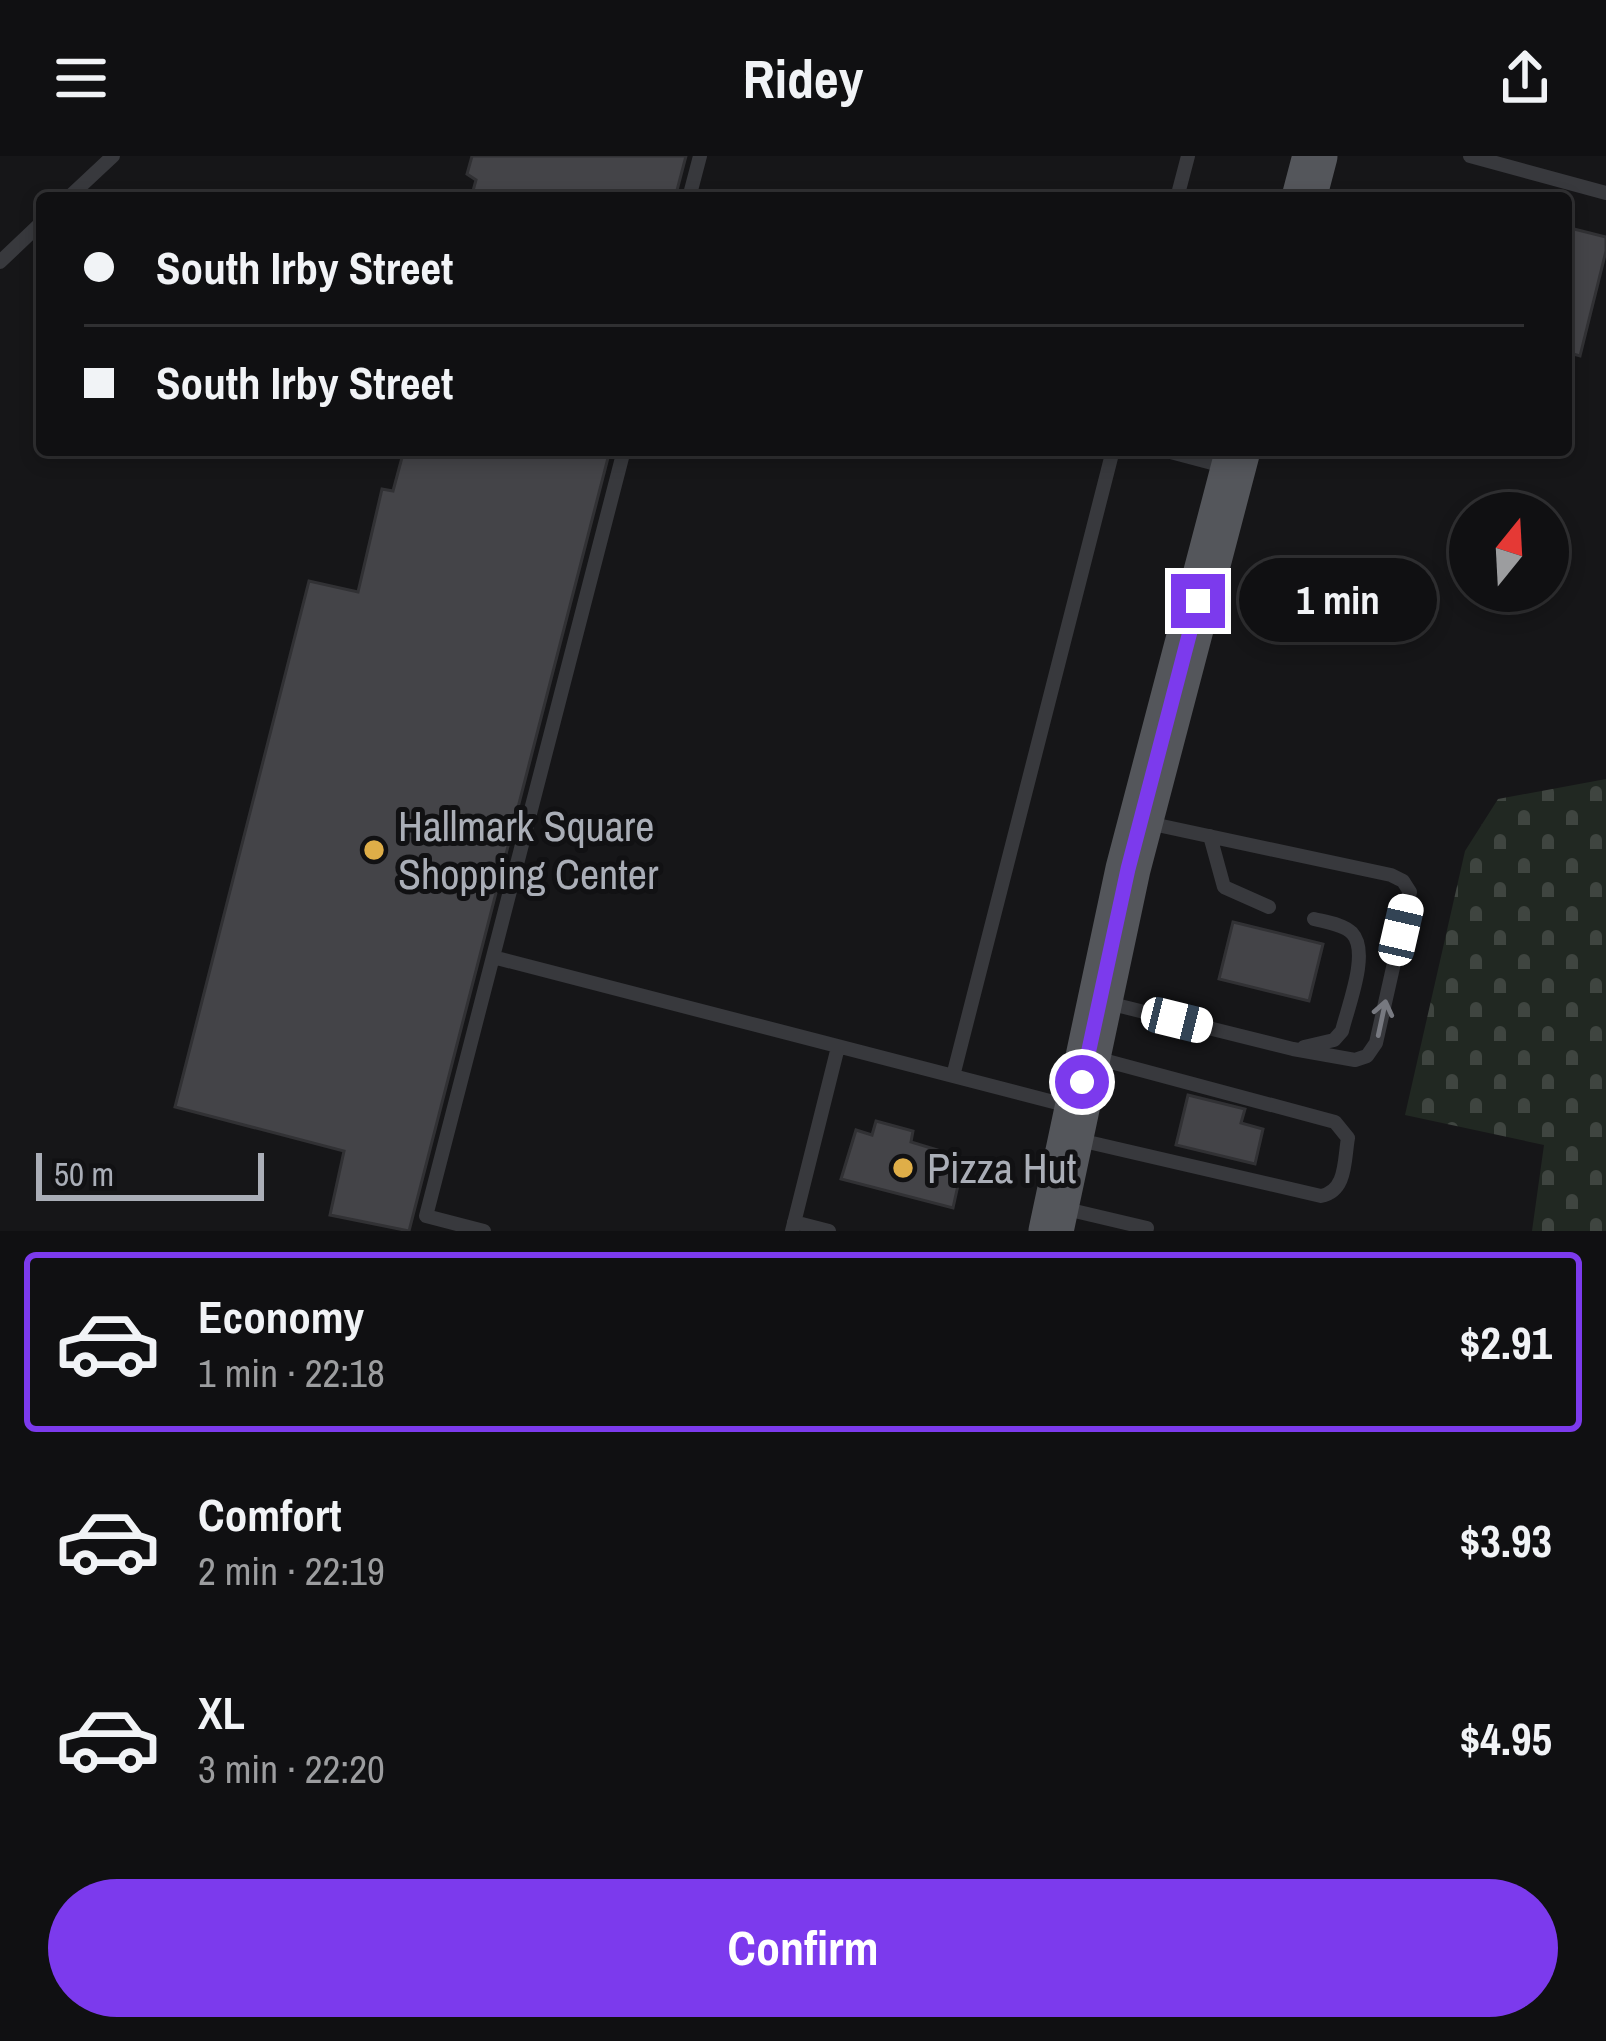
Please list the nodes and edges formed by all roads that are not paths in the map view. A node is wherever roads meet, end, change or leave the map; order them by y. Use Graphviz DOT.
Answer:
graph roads {
  1 [pos="113,156"];
  2 [pos="700,156"];
  3 [pos="1188,156"];
  4 [pos="1315,156"];
  5 [pos="1470,156"];
  6 [pos="74,192"];
  7 [pos="691,192"];
  8 [pos="1179,192"];
  9 [pos="1306,192"];
  10 [pos="1606,193"];
  11 [pos="36,228"];
  12 [pos="0,262"];
  13 [pos="622,456"];
  14 [pos="1111,456"];
  15 [pos="1236,460"];
  16 [pos="1141,822"];
  17 [pos="1210,836"];
  18 [pos="1269,907"];
  19 [pos="1314,919"];
  20 [pos="493,957"];
  21 [pos="1100,1001"];
  22 [pos="838,1047"];
  23 [pos="1293,1048"];
  24 [pos="1087,1056"];
  25 [pos="953,1076"];
  26 [pos="1073,1122"];
  27 [pos="1053,1219"];
  28 [pos="793,1227"];
  29 [pos="484,1231"];
  30 [pos="829,1231"];
  31 [pos="1146,1231"];
  1 -- 6 [label="lane"];
  2 -- 7 [label="lane"];
  3 -- 8 [label="lane"];
  4 -- 9 [label="main road"];
  5 -- 10 [label="lane"];
  11 -- 12 [label="lane"];
  13 -- 20 [label="lane"];
  14 -- 25 [label="lane"];
  15 -- 16 [label="main road"];
  16 -- 17 [label="lane"];
  16 -- 21 [label="main road"];
  17 -- 18 [label="lane"];
  23 -- 17 [label="lane, one-way"];
  19 -- 23 [label="lane"];
  20 -- 22 [label="lane"];
  20 -- 29 [label="lane"];
  21 -- 23 [label="lane"];
  21 -- 24 [label="main road"];
  22 -- 25 [label="lane"];
  22 -- 28 [label="lane"];
  24 -- 26 [label="main road"];
  24 -- 26 [label="lane"];
  25 -- 26 [label="lane"];
  26 -- 27 [label="main road"];
  27 -- 31 [label="lane"];
  28 -- 30 [label="lane"];
}
